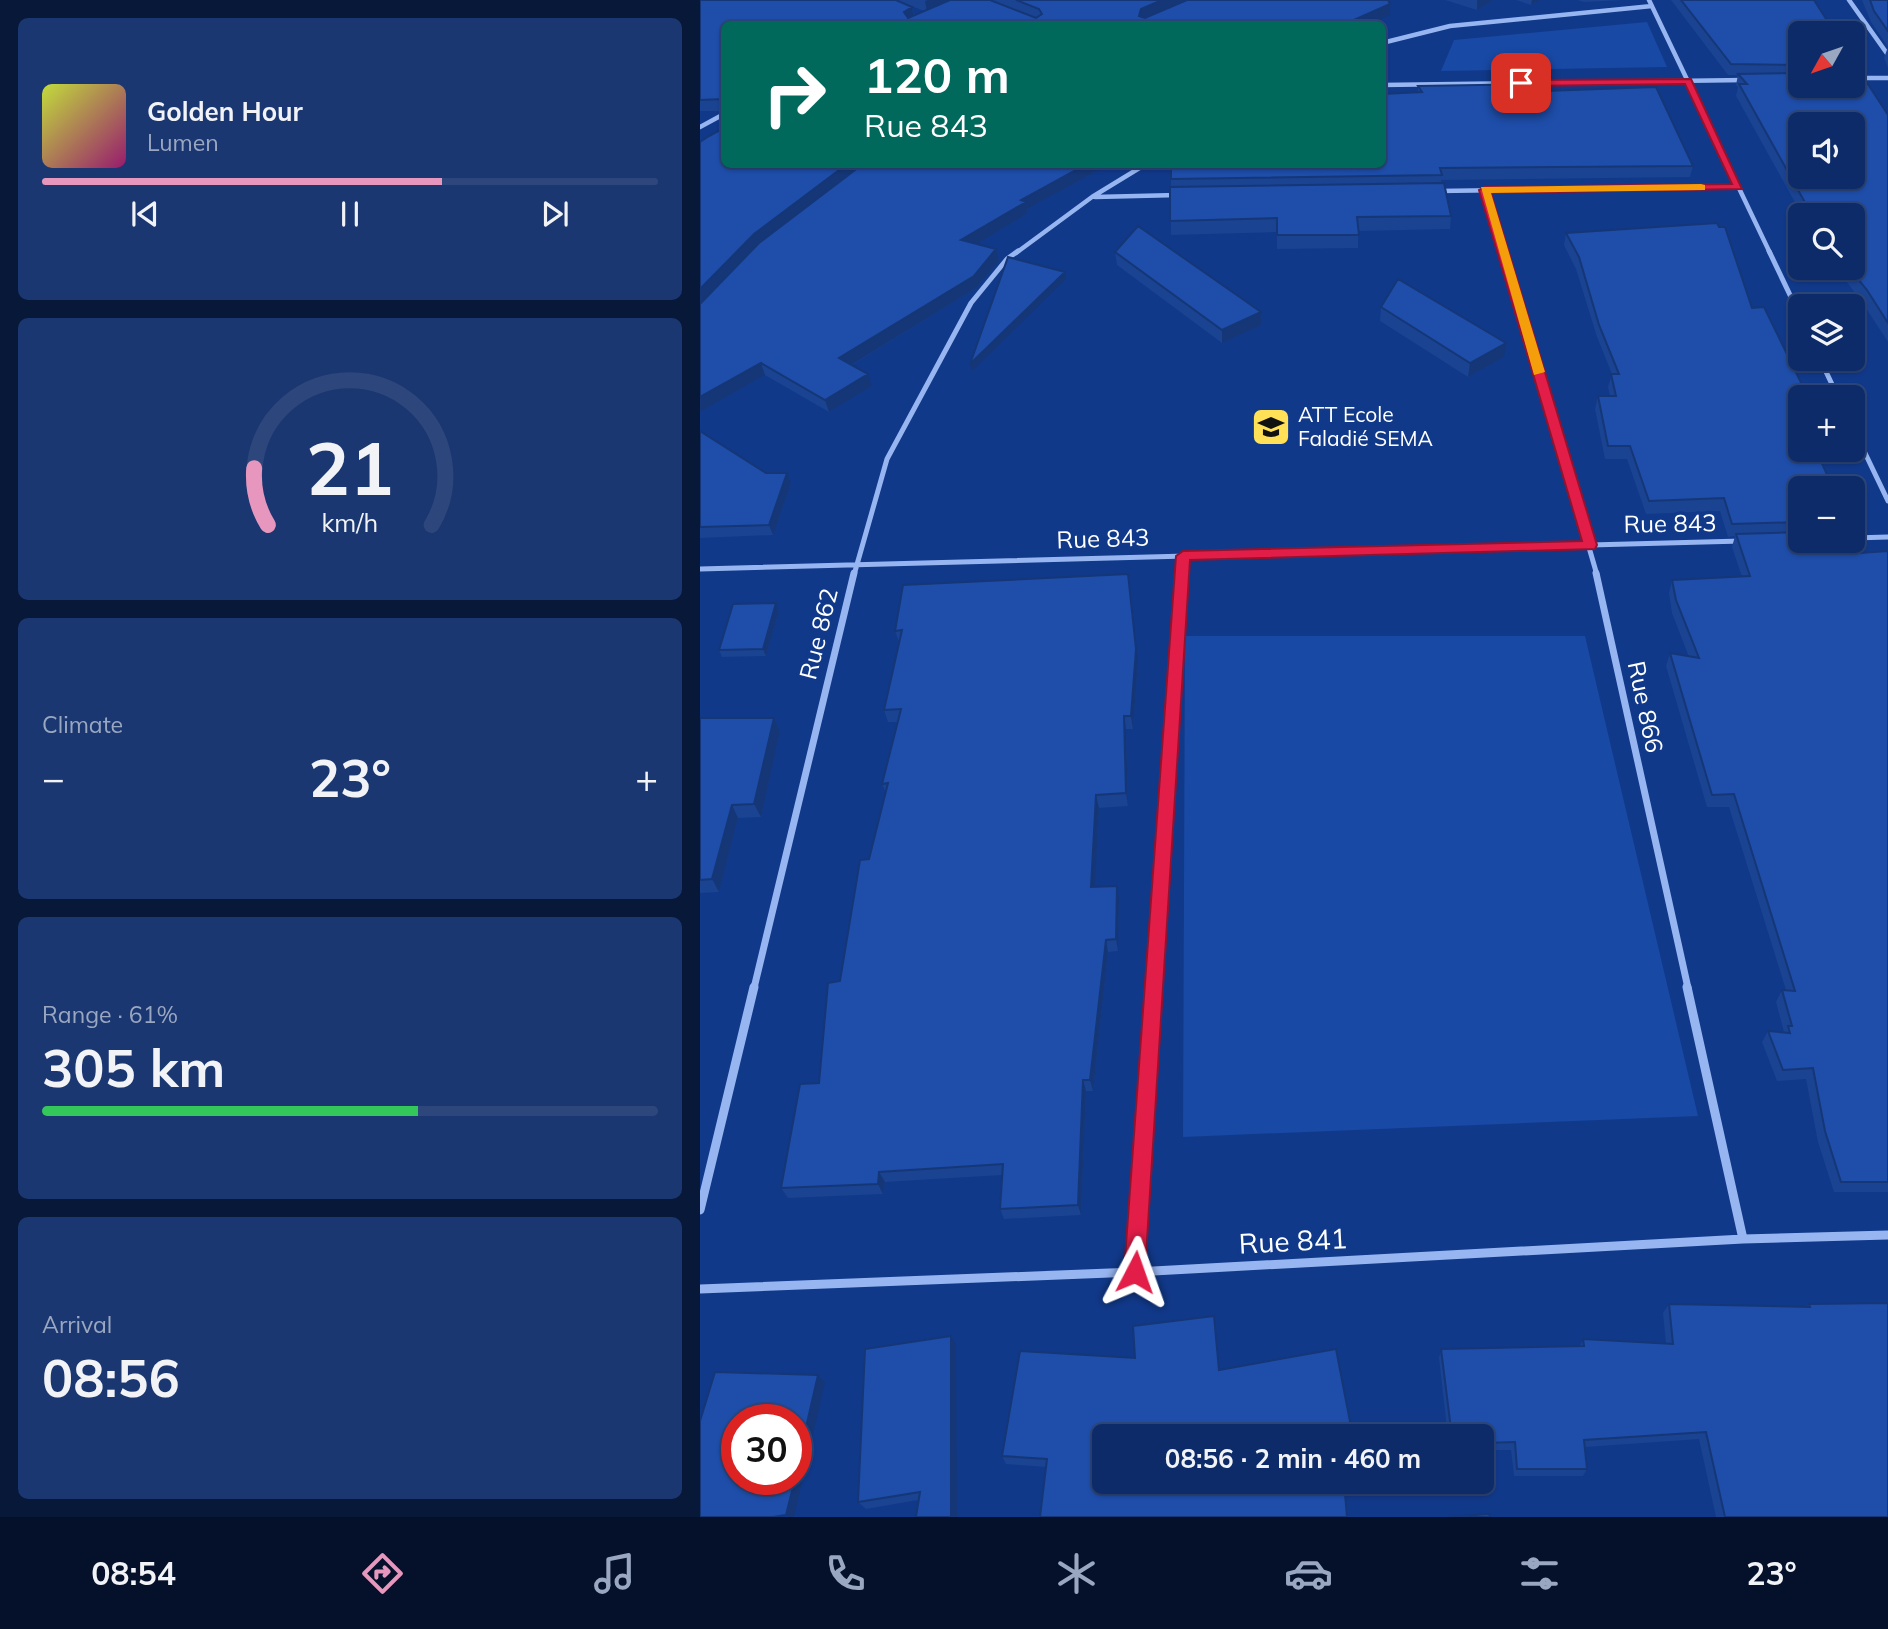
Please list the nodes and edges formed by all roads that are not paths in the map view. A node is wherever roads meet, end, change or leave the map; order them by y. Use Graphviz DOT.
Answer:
graph roads {
  1 [pos="1649,0"];
  2 [pos="1849,0"];
  3 [pos="1652,6"];
  4 [pos="1386,42"];
  5 [pos="1888,55"];
  6 [pos="1866,78"];
  7 [pos="1888,78"];
  8 [pos="1751,80"];
  9 [pos="1688,81"];
  10 [pos="1386,85"];
  11 [pos="721,116"];
  12 [pos="700,125"];
  13 [pos="1140,168"];
  14 [pos="1738,187"];
  15 [pos="1485,190"];
  16 [pos="1431,191"];
  17 [pos="1187,195"];
  18 [pos="1093,197"];
  19 [pos="1789,294"];
  20 [pos="1865,453"];
  21 [pos="1888,501"];
  22 [pos="1888,537"];
  23 [pos="1865,538"];
  24 [pos="1748,541"];
  25 [pos="1590,545"];
  26 [pos="1183,556"];
  27 [pos="856,565"];
  28 [pos="700,569"];
  29 [pos="700,1210"];
  30 [pos="1888,1236"];
  31 [pos="1742,1240"];
  32 [pos="1135,1272"];
  33 [pos="700,1289"];
  1 -- 3 [label="street"];
  2 -- 5 [label="street"];
  3 -- 4 [label="street"];
  3 -- 9 [label="street"];
  6 -- 7 [label="street"];
  8 -- 9 [label="street"];
  9 -- 10 [label="street"];
  9 -- 14 [label="street"];
  11 -- 12 [label="street"];
  13 -- 18 [label="street, Rue 862"];
  14 -- 15 [label="street"];
  14 -- 19 [label="street"];
  15 -- 16 [label="street"];
  15 -- 25 [label="street, Rue 866"];
  17 -- 18 [label="street"];
  18 -- 27 [label="street, Rue 862"];
  20 -- 21 [label="street"];
  22 -- 23 [label="street"];
  24 -- 25 [label="street, Rue 843"];
  25 -- 26 [label="street, Rue 843"];
  25 -- 31 [label="street, Rue 866"];
  26 -- 27 [label="street, Rue 843"];
  26 -- 32 [label="street"];
  27 -- 28 [label="street, Rue 843"];
  27 -- 29 [label="street, Rue 862"];
  30 -- 31 [label="street, Rue 841"];
  31 -- 32 [label="street, Rue 841"];
  32 -- 33 [label="street, Rue 841"];
}
